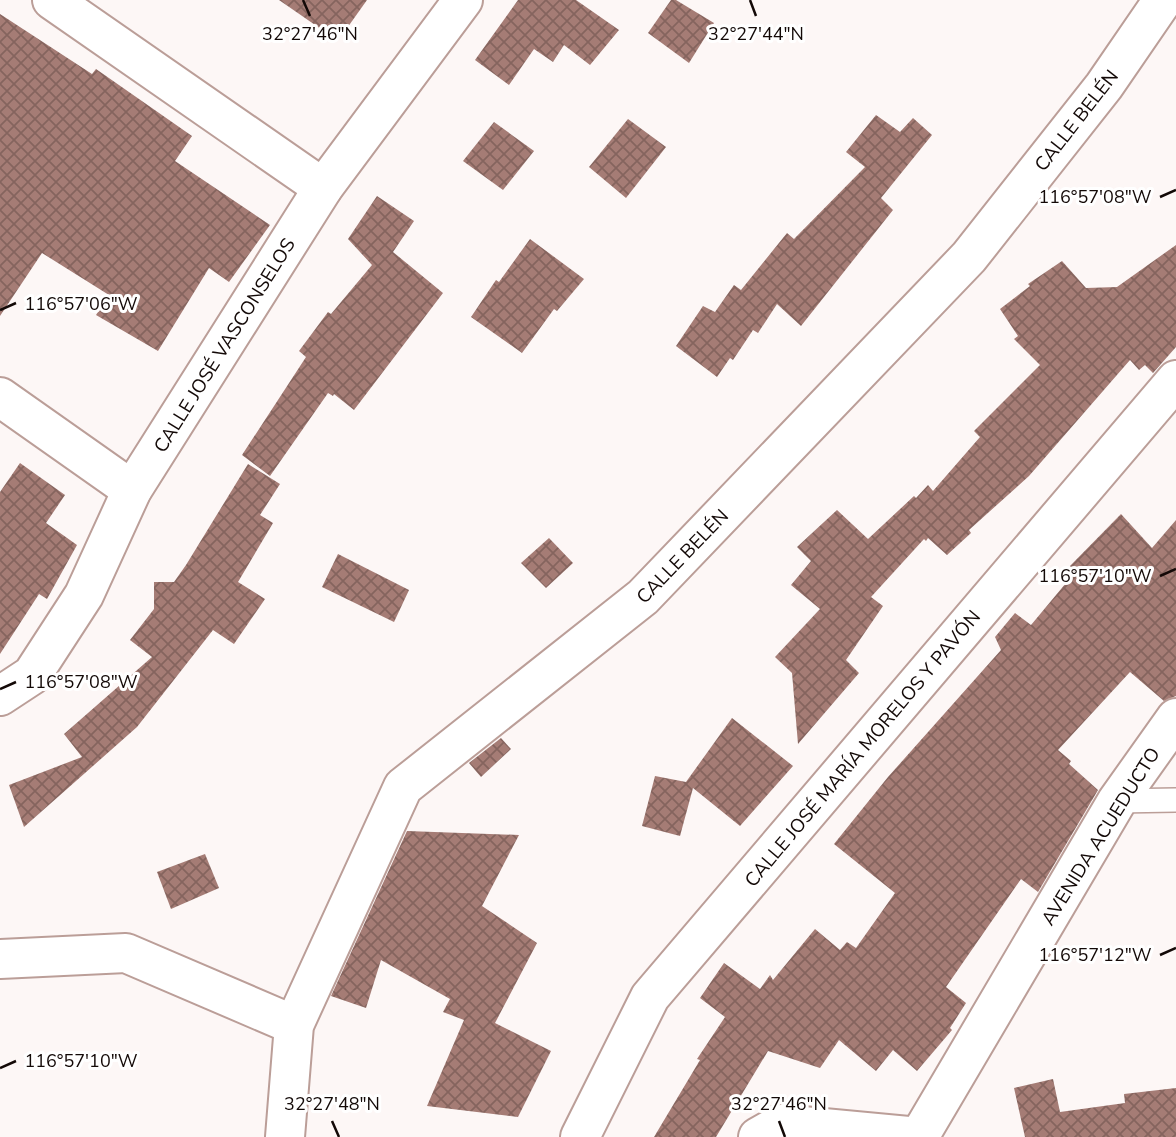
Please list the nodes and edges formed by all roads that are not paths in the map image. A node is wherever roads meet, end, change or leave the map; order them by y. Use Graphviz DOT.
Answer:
graph roads {
  1 [pos="52,0"];
  2 [pos="463,0"];
  3 [pos="1163,0"];
  4 [pos="324,188"];
  5 [pos="1176,380"];
  6 [pos="0,397"];
  7 [pos="132,491"];
  8 [pos="0,696"];
  9 [pos="1176,718"];
  10 [pos="1176,800"];
  11 [pos="1117,801"];
  12 [pos="0,959"];
  13 [pos="295,1025"];
  14 [pos="285,1137"];
  15 [pos="580,1137"];
  16 [pos="758,1137"];
  17 [pos="919,1137"];
  1 -- 4 [label="street"];
  2 -- 4 [label="street, CALLE JOSÉ VASCONSELOS"];
  3 -- 13 [label="street, CALLE BELÉN"];
  4 -- 7 [label="street, CALLE JOSÉ VASCONSELOS"];
  5 -- 15 [label="street, CALLE JOSÉ MARÍA MORELOS Y PAVÓN"];
  6 -- 7 [label="street"];
  7 -- 8 [label="street, CALLE JOSÉ VASCONSELOS"];
  9 -- 11 [label="street, AVENIDA ACUEDUCTO"];
  10 -- 11 [label="lane"];
  11 -- 17 [label="street, AVENIDA ACUEDUCTO"];
  12 -- 13 [label="street"];
  13 -- 14 [label="street, CALLE BELÉN"];
  16 -- 17 [label="street"];
}
